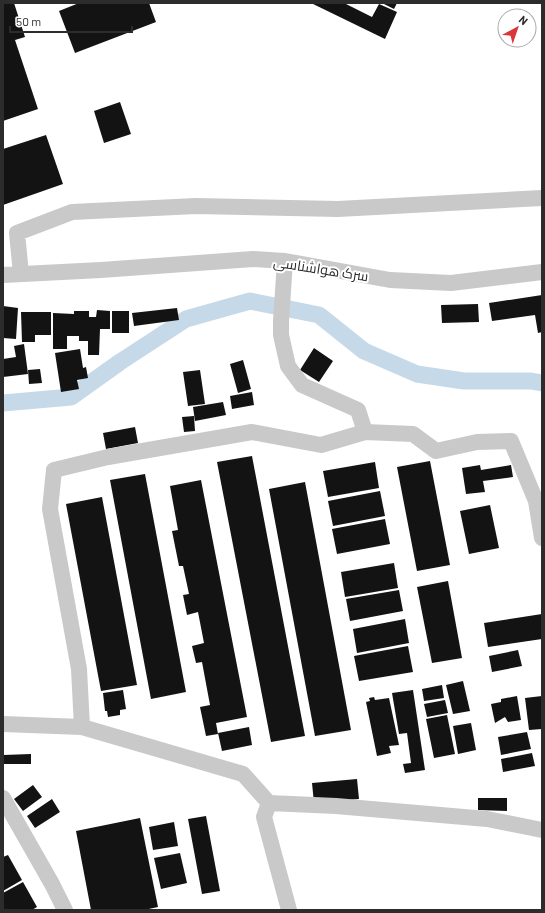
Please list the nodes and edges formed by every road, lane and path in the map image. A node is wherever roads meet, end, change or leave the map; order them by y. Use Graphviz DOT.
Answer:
graph roads {
  1 [pos="542,198"];
  2 [pos="285,261"];
  3 [pos="542,272"];
  4 [pos="21,274"];
  5 [pos="3,275"];
  6 [pos="365,432"];
  7 [pos="542,538"];
  8 [pos="3,724"];
  9 [pos="82,727"];
  10 [pos="3,798"];
  11 [pos="269,803"];
  12 [pos="542,830"];
  13 [pos="284,908"];
  14 [pos="65,910"];
  1 -- 4 [label="street"];
  2 -- 3 [label="street, سرک هواشناسی"];
  2 -- 4 [label="street, سرک هواشناسی"];
  2 -- 6 [label="street"];
  4 -- 5 [label="street, سرک هواشناسی"];
  6 -- 7 [label="street"];
  6 -- 9 [label="street"];
  8 -- 9 [label="street"];
  9 -- 11 [label="street"];
  10 -- 14 [label="street"];
  11 -- 12 [label="street"];
  11 -- 13 [label="street"];
}
